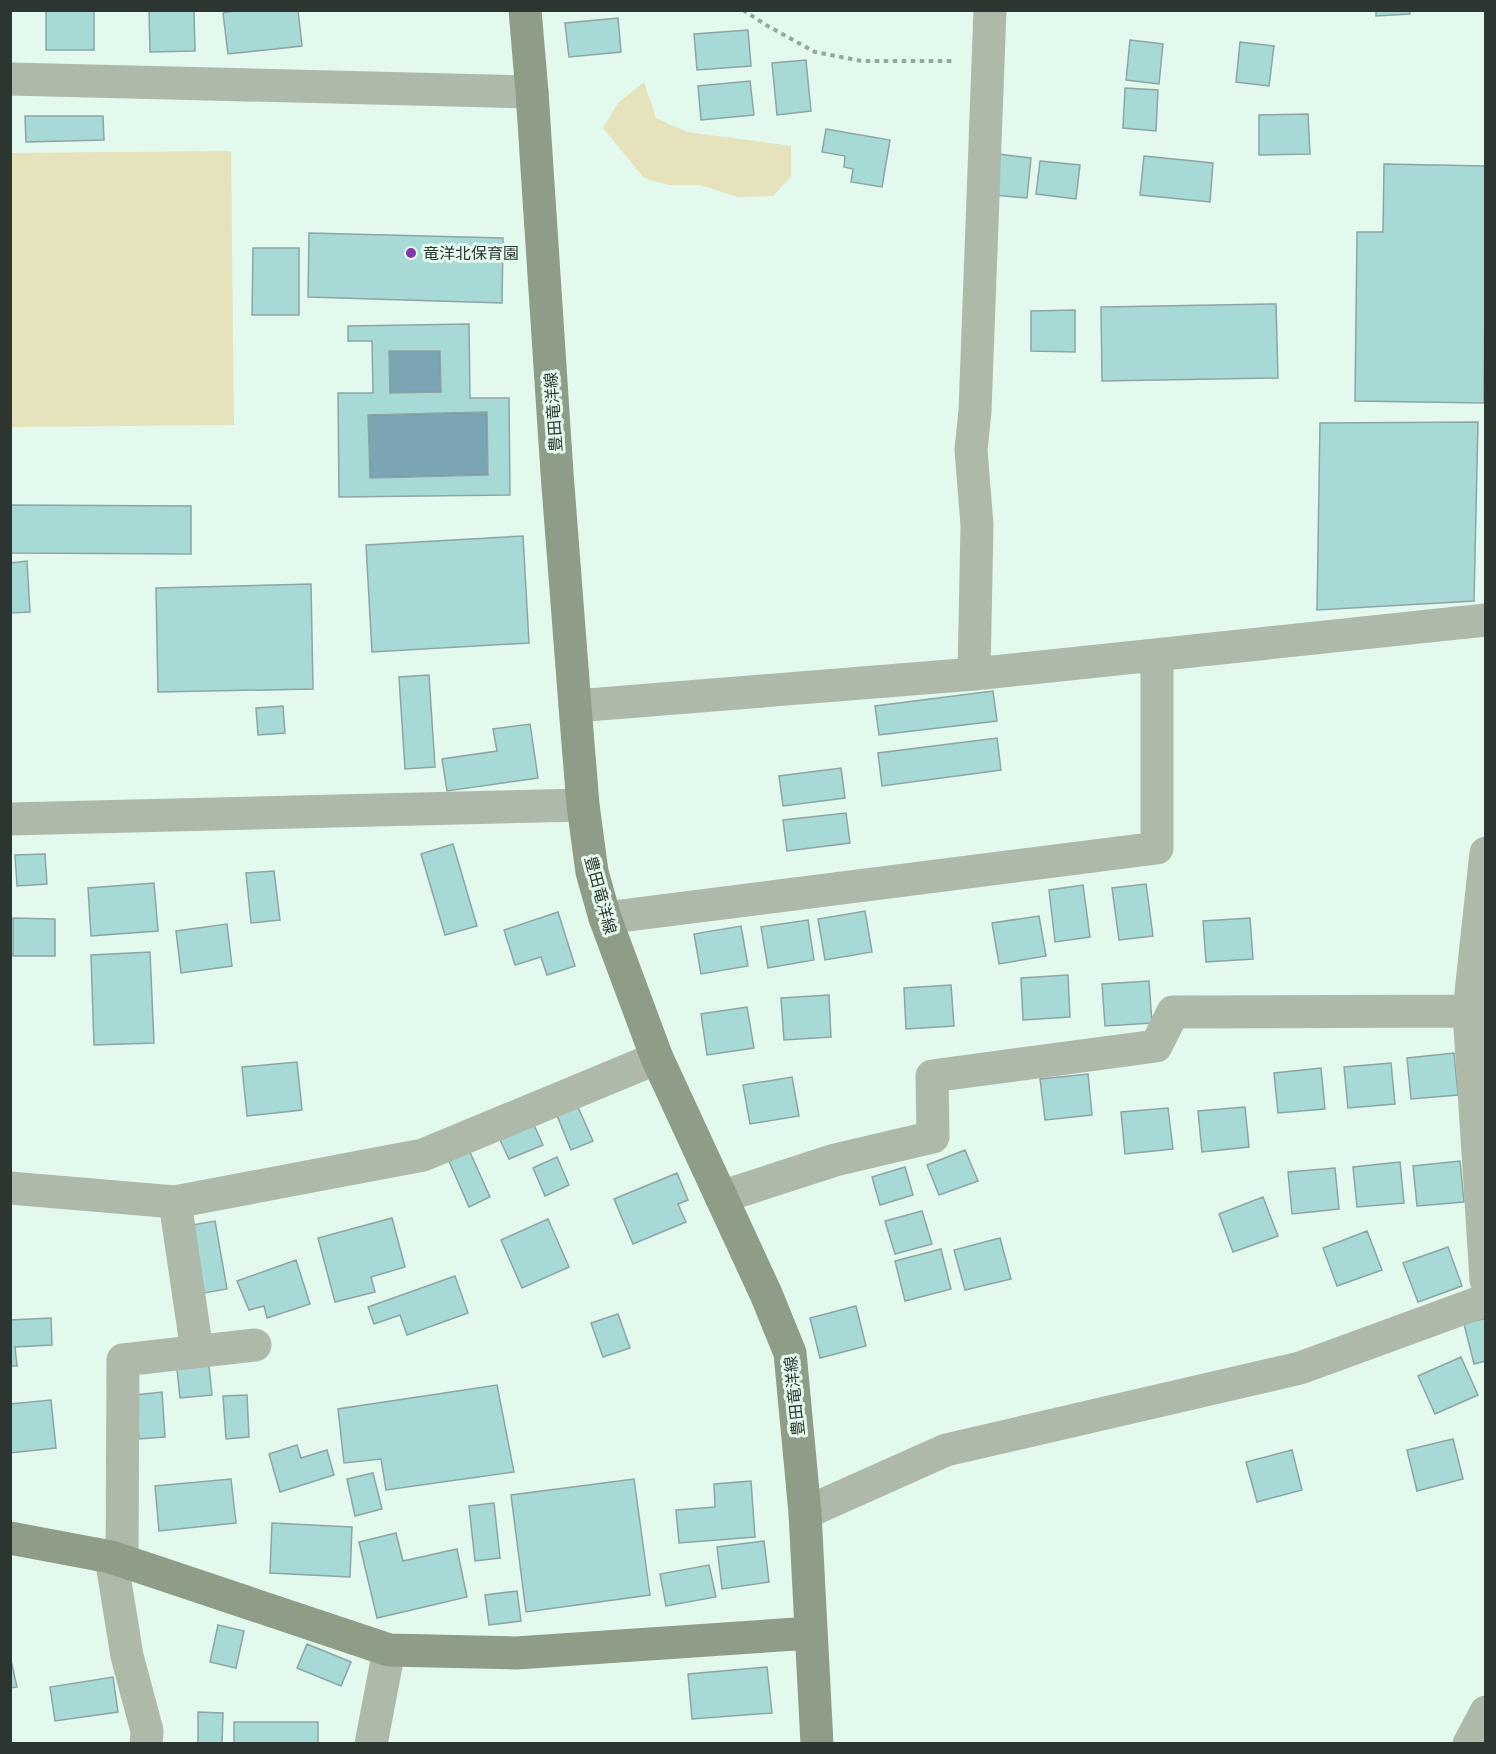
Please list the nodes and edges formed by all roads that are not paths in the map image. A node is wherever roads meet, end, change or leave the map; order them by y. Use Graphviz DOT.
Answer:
graph roads {
  1 [pos="525,10"];
  2 [pos="990,10"];
  3 [pos="10,79"];
  4 [pos="532,92"];
  5 [pos="1485,620"];
  6 [pos="1157,655"];
  7 [pos="974,674"];
  8 [pos="575,706"];
  9 [pos="583,805"];
  10 [pos="10,819"];
  11 [pos="1485,853"];
  12 [pos="604,918"];
  13 [pos="1469,1011"];
  14 [pos="657,1058"];
  15 [pos="10,1188"];
  16 [pos="721,1197"];
  17 [pos="175,1202"];
  18 [pos="1485,1280"];
  19 [pos="1485,1300"];
  20 [pos="255,1345"];
  21 [pos="197,1352"];
  22 [pos="805,1513"];
  23 [pos="10,1538"];
  24 [pos="116,1559"];
  25 [pos="812,1633"];
  26 [pos="389,1650"];
  27 [pos="1485,1712"];
  28 [pos="146,1743"];
  29 [pos="371,1743"];
  30 [pos="817,1743"];
  31 [pos="1469,1743"];
  1 -- 4 [label="main road, 豊田竜洋線"];
  2 -- 7 [label="street"];
  3 -- 4 [label="street"];
  4 -- 8 [label="main road, 豊田竜洋線"];
  5 -- 6 [label="street"];
  6 -- 7 [label="street"];
  6 -- 12 [label="street"];
  7 -- 8 [label="street"];
  8 -- 9 [label="main road, 豊田竜洋線"];
  9 -- 10 [label="street"];
  9 -- 12 [label="main road, 豊田竜洋線"];
  11 -- 13 [label="street"];
  12 -- 14 [label="main road, 豊田竜洋線"];
  13 -- 16 [label="street"];
  13 -- 18 [label="street"];
  14 -- 16 [label="main road, 豊田竜洋線"];
  14 -- 17 [label="street"];
  15 -- 17 [label="street"];
  16 -- 22 [label="main road, 豊田竜洋線"];
  17 -- 21 [label="street"];
  19 -- 22 [label="street"];
  20 -- 21 [label="street"];
  21 -- 24 [label="street"];
  22 -- 25 [label="main road, 豊田竜洋線"];
  23 -- 24 [label="main road"];
  24 -- 26 [label="main road"];
  24 -- 28 [label="street"];
  25 -- 26 [label="main road"];
  25 -- 30 [label="main road, 豊田竜洋線"];
  26 -- 29 [label="street"];
  27 -- 31 [label="street"];
}
